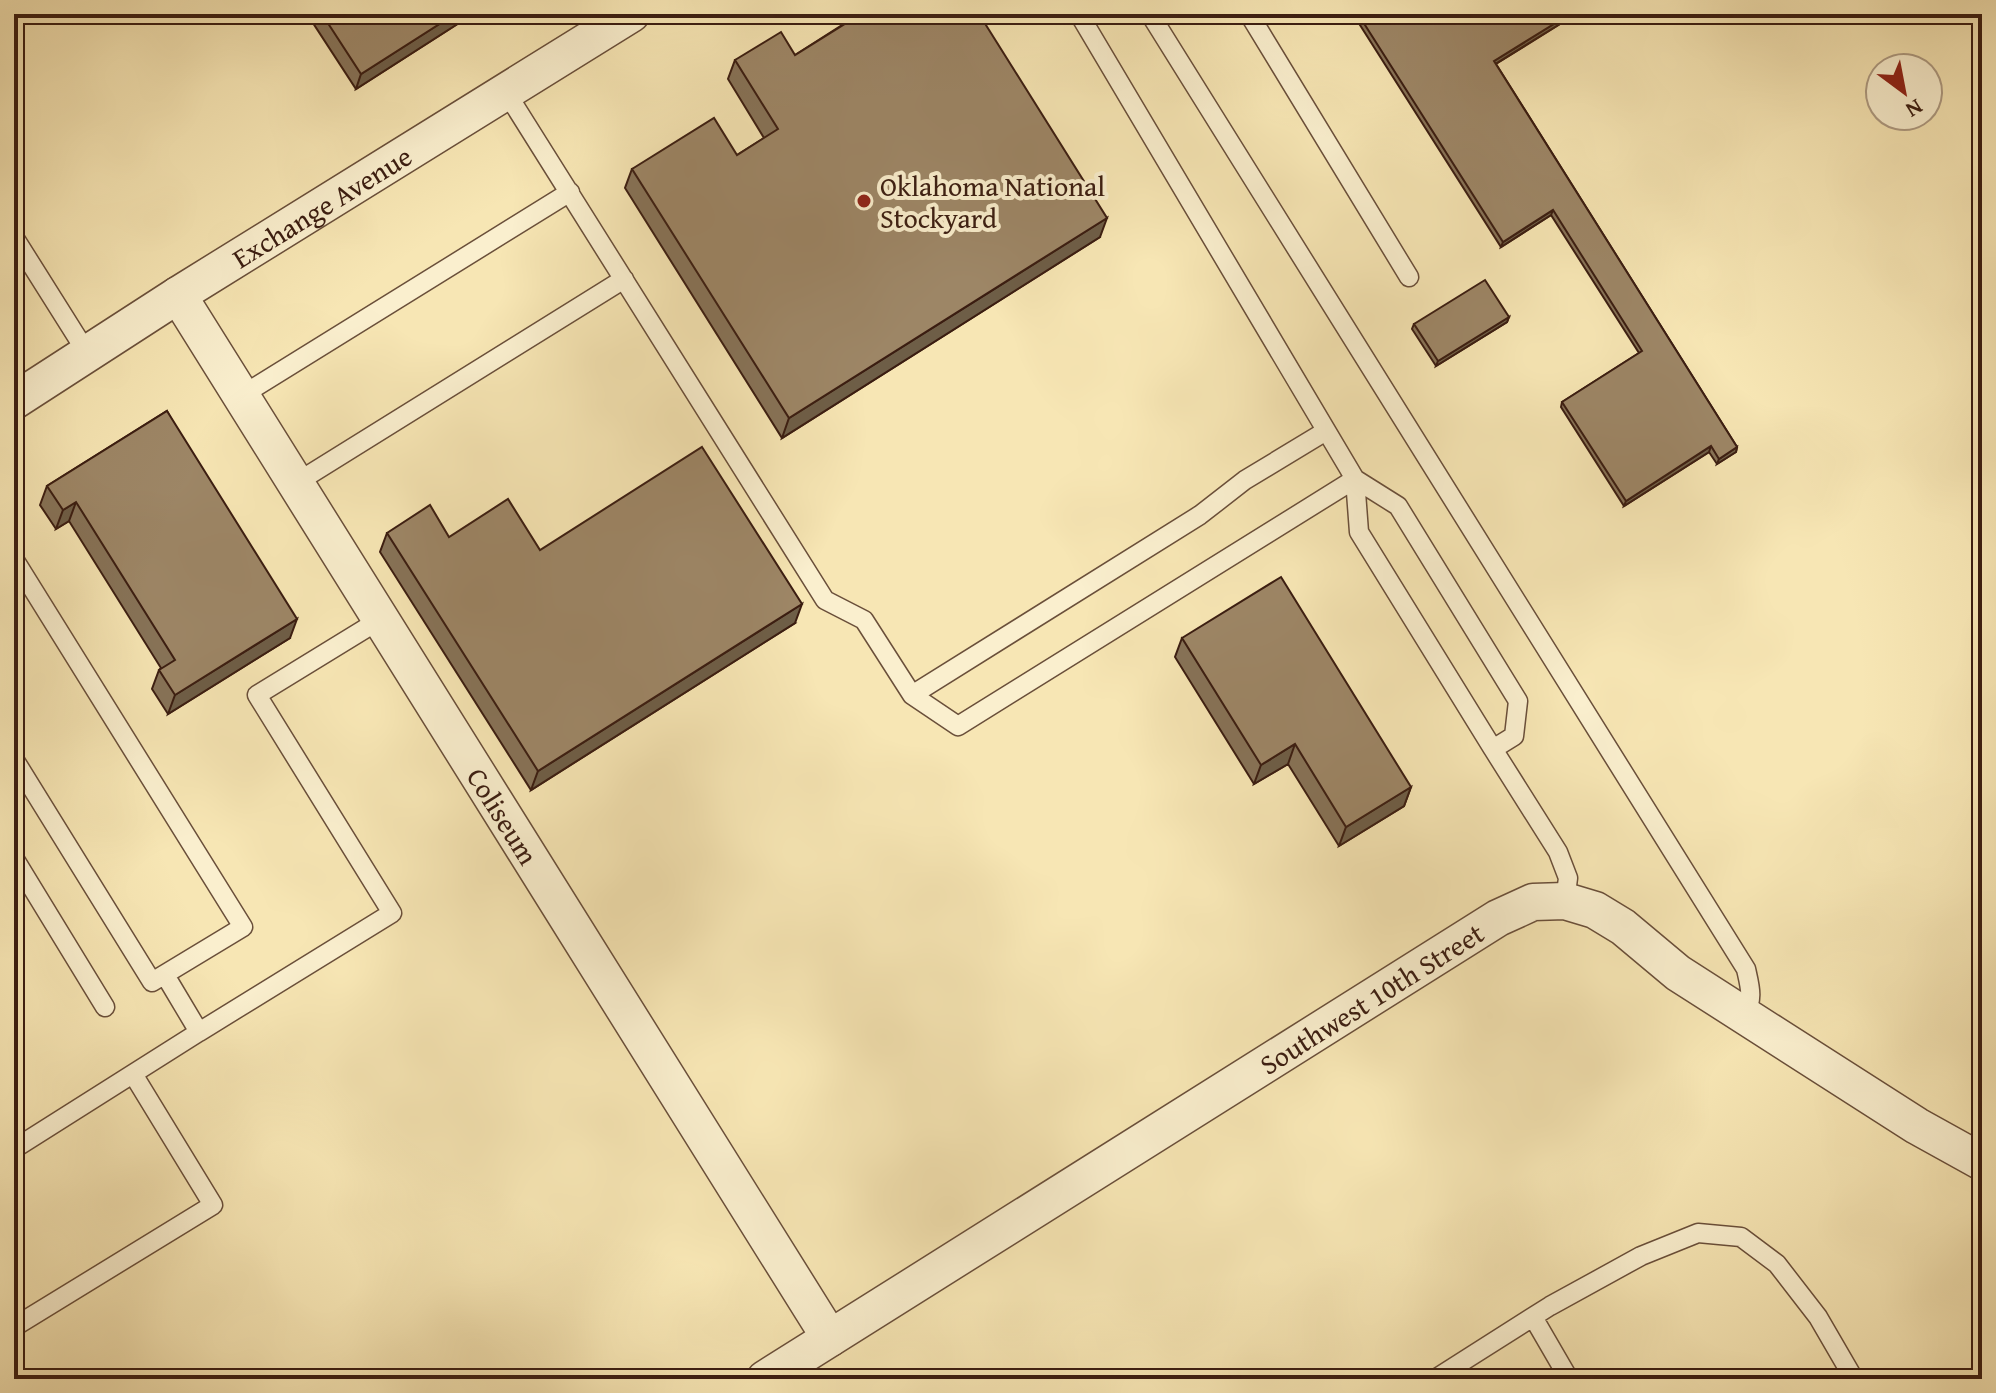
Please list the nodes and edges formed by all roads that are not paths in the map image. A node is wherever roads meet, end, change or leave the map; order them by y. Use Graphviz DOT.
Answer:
graph roads {
  1 [pos="631,14"];
  2 [pos="1079,14"];
  3 [pos="1150,14"];
  4 [pos="1249,14"];
  5 [pos="506,92"];
  6 [pos="570,192"];
  7 [pos="14,237"];
  8 [pos="1409,277"];
  9 [pos="624,279"];
  10 [pos="178,295"];
  11 [pos="87,353"];
  12 [pos="241,396"];
  13 [pos="14,401"];
  14 [pos="1326,431"];
  15 [pos="1355,479"];
  16 [pos="296,483"];
  17 [pos="14,559"];
  18 [pos="381,619"];
  19 [pos="912,695"];
  20 [pos="1493,749"];
  21 [pos="14,759"];
  22 [pos="14,858"];
  23 [pos="1565,901"];
  24 [pos="165,975"];
  25 [pos="105,1007"];
  26 [pos="1744,1015"];
  27 [pos="199,1032"];
  28 [pos="133,1074"];
  29 [pos="14,1149"];
  30 [pos="1982,1162"];
  31 [pos="1533,1317"];
  32 [pos="14,1327"];
  33 [pos="830,1338"];
  34 [pos="765,1379"];
  35 [pos="1435,1379"];
  36 [pos="1569,1379"];
  37 [pos="1854,1379"];
  1 -- 5 [label="street, Exchange Avenue"];
  2 -- 14 [label="lane"];
  3 -- 26 [label="lane"];
  4 -- 8 [label="lane"];
  5 -- 6 [label="lane"];
  5 -- 10 [label="street, Exchange Avenue"];
  6 -- 9 [label="lane"];
  6 -- 12 [label="lane"];
  7 -- 11 [label="lane"];
  9 -- 16 [label="lane"];
  9 -- 19 [label="lane"];
  10 -- 11 [label="street, Exchange Avenue"];
  10 -- 12 [label="street, Coliseum"];
  11 -- 13 [label="street, Exchange Avenue"];
  12 -- 16 [label="street, Coliseum"];
  14 -- 15 [label="lane"];
  14 -- 19 [label="lane"];
  15 -- 19 [label="lane"];
  15 -- 20 [label="lane"];
  15 -- 20 [label="lane"];
  16 -- 18 [label="street, Coliseum"];
  17 -- 24 [label="lane"];
  18 -- 27 [label="lane"];
  18 -- 33 [label="street, Coliseum"];
  20 -- 23 [label="lane"];
  21 -- 24 [label="lane"];
  22 -- 25 [label="lane"];
  23 -- 26 [label="street, Southwest 10th Street"];
  23 -- 33 [label="street, Southwest 10th Street"];
  24 -- 27 [label="lane"];
  26 -- 30 [label="street, Southwest 10th Street"];
  27 -- 28 [label="lane"];
  28 -- 29 [label="lane"];
  28 -- 32 [label="lane"];
  31 -- 35 [label="lane"];
  31 -- 36 [label="lane"];
  31 -- 37 [label="lane"];
  33 -- 34 [label="street, Southwest 10th Street"];
}
